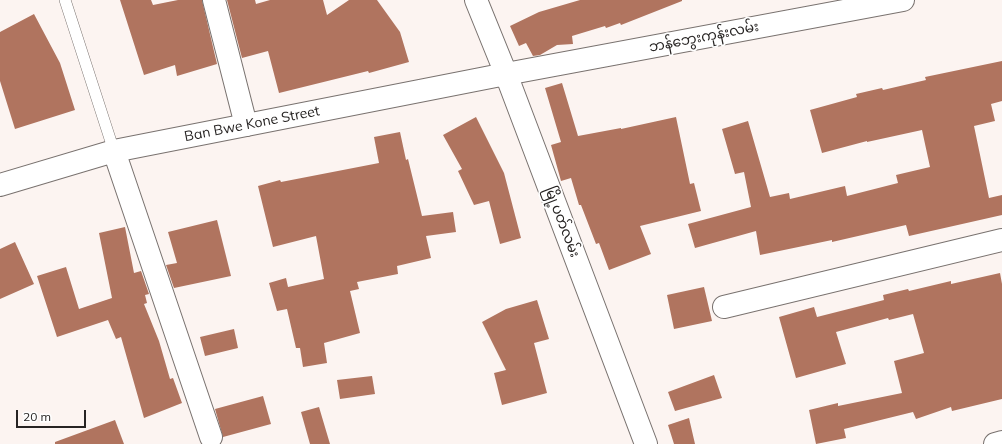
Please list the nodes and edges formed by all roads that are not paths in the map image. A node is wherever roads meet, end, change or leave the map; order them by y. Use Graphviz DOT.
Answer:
graph roads {
  1 [pos="65,0"];
  2 [pos="214,0"];
  3 [pos="476,0"];
  4 [pos="903,0"];
  5 [pos="506,74"];
  6 [pos="246,125"];
  7 [pos="114,151"];
  8 [pos="0,185"];
  9 [pos="1002,240"];
  10 [pos="724,308"];
  11 [pos="211,437"];
  12 [pos="1002,442"];
  13 [pos="646,444"];
  14 [pos="995,444"];
  1 -- 7 [label="lane"];
  2 -- 6 [label="street"];
  3 -- 5 [label="street, မြို့ပတ်လမ်း"];
  4 -- 5 [label="street, ဘန်ဘွေးကုန်းလမ်း"];
  5 -- 6 [label="street, Ban Bwe Kone Street"];
  5 -- 13 [label="street, မြို့ပတ်လမ်း"];
  6 -- 7 [label="street, Ban Bwe Kone Street"];
  7 -- 8 [label="street, Ban Bwe Kone Street"];
  7 -- 11 [label="street"];
  9 -- 10 [label="street"];
  12 -- 14 [label="street"];
}
